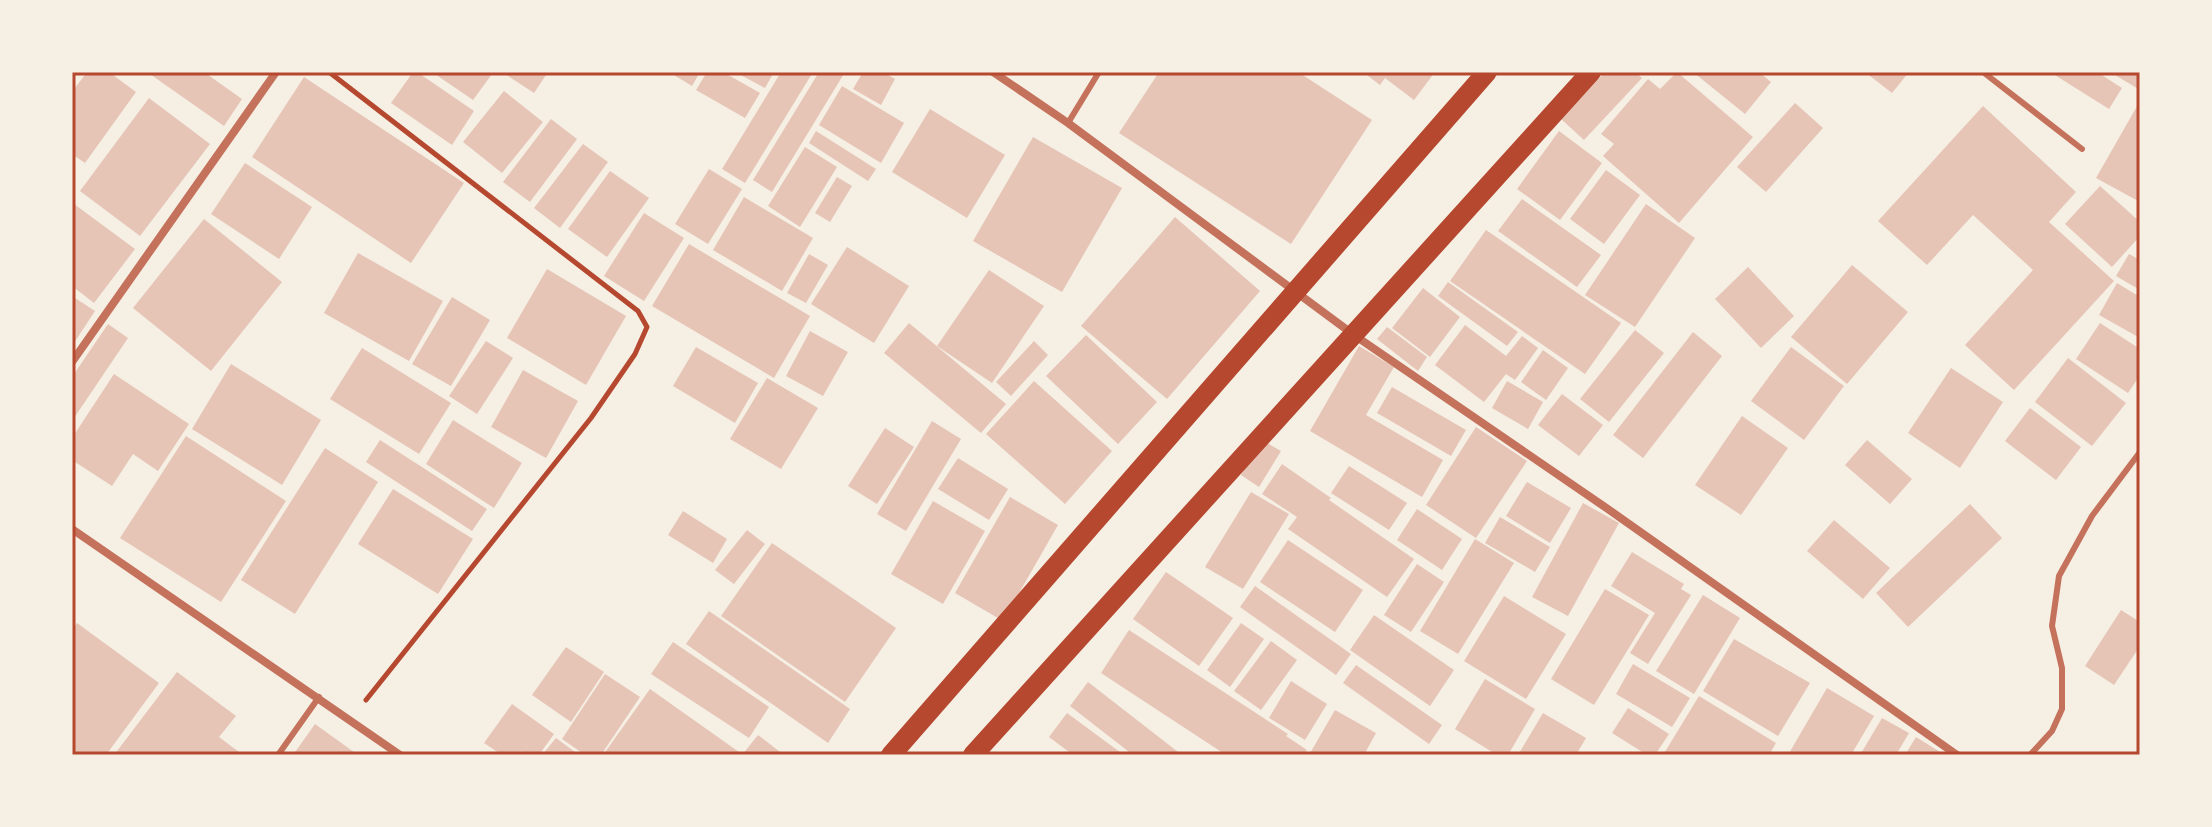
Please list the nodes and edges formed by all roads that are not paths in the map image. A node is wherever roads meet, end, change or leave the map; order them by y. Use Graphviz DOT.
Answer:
graph roads {
  1 [pos="276,72"];
  2 [pos="993,72"];
  3 [pos="1099,72"];
  4 [pos="1487,72"];
  5 [pos="1591,72"];
  6 [pos="1983,72"];
  7 [pos="1068,123"];
  8 [pos="2082,149"];
  9 [pos="1296,293"];
  10 [pos="1354,335"];
  11 [pos="72,362"];
  12 [pos="2140,452"];
  13 [pos="72,529"];
  14 [pos="319,697"];
  15 [pos="278,755"];
  16 [pos="400,755"];
  17 [pos="891,755"];
  18 [pos="973,755"];
  19 [pos="1957,755"];
  20 [pos="2030,755"];
  1 -- 11 [label="street"];
  2 -- 7 [label="street"];
  3 -- 7 [label="lane"];
  4 -- 9 [label="main road"];
  5 -- 10 [label="main road"];
  6 -- 8 [label="lane"];
  7 -- 9 [label="street"];
  9 -- 10 [label="street"];
  9 -- 17 [label="main road"];
  10 -- 18 [label="main road"];
  10 -- 19 [label="street"];
  12 -- 20 [label="lane"];
  13 -- 14 [label="street"];
  14 -- 15 [label="lane"];
  14 -- 16 [label="street"];
}
